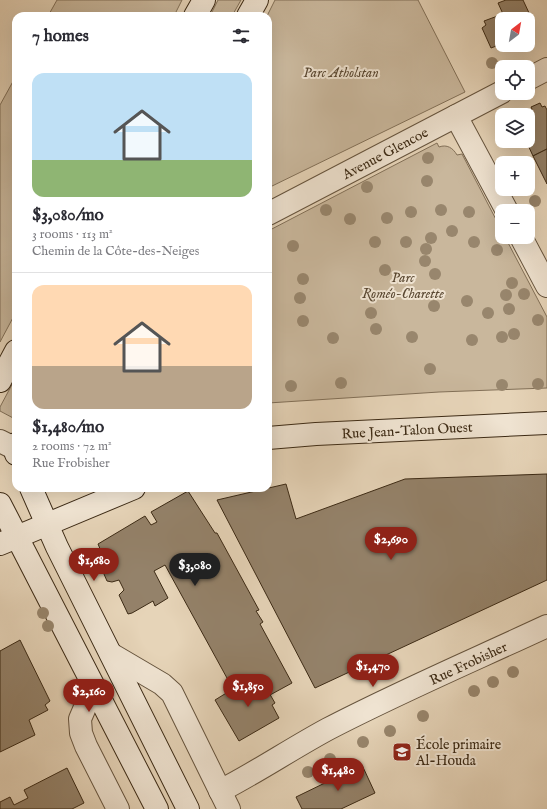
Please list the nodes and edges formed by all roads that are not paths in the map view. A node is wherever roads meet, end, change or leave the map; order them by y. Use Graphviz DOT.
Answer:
graph roads {
  1 [pos="204,0"];
  2 [pos="257,0"];
  3 [pos="198,12"];
  4 [pos="250,12"];
  5 [pos="547,69"];
  6 [pos="535,75"];
  7 [pos="495,96"];
  8 [pos="456,116"];
  9 [pos="503,204"];
  10 [pos="272,212"];
  11 [pos="525,244"];
  12 [pos="547,286"];
  13 [pos="12,358"];
  14 [pos="0,381"];
  15 [pos="547,423"];
  16 [pos="272,438"];
  17 [pos="23,492"];
  18 [pos="34,492"];
  19 [pos="124,492"];
  20 [pos="0,503"];
  21 [pos="47,524"];
  22 [pos="9,541"];
  23 [pos="547,626"];
  24 [pos="111,654"];
  25 [pos="96,692"];
  26 [pos="224,800"];
  27 [pos="118,809"];
  28 [pos="157,809"];
  29 [pos="188,809"];
  1 -- 3 [label="street"];
  2 -- 4 [label="street"];
  5 -- 6 [label="street"];
  7 -- 8 [label="street, Avenue Glencoe"];
  8 -- 9 [label="street"];
  8 -- 10 [label="street, Avenue Glencoe"];
  11 -- 12 [label="street"];
  13 -- 14 [label="street"];
  15 -- 16 [label="street, Rue Jean-Talon Ouest"];
  17 -- 20 [label="street"];
  18 -- 21 [label="street"];
  19 -- 21 [label="street"];
  20 -- 22 [label="street"];
  21 -- 22 [label="street"];
  21 -- 24 [label="street"];
  22 -- 25 [label="street"];
  23 -- 26 [label="street, Rue Frobisher"];
  24 -- 26 [label="street"];
  24 -- 29 [label="street"];
  25 -- 27 [label="street"];
  25 -- 28 [label="street"];
}
